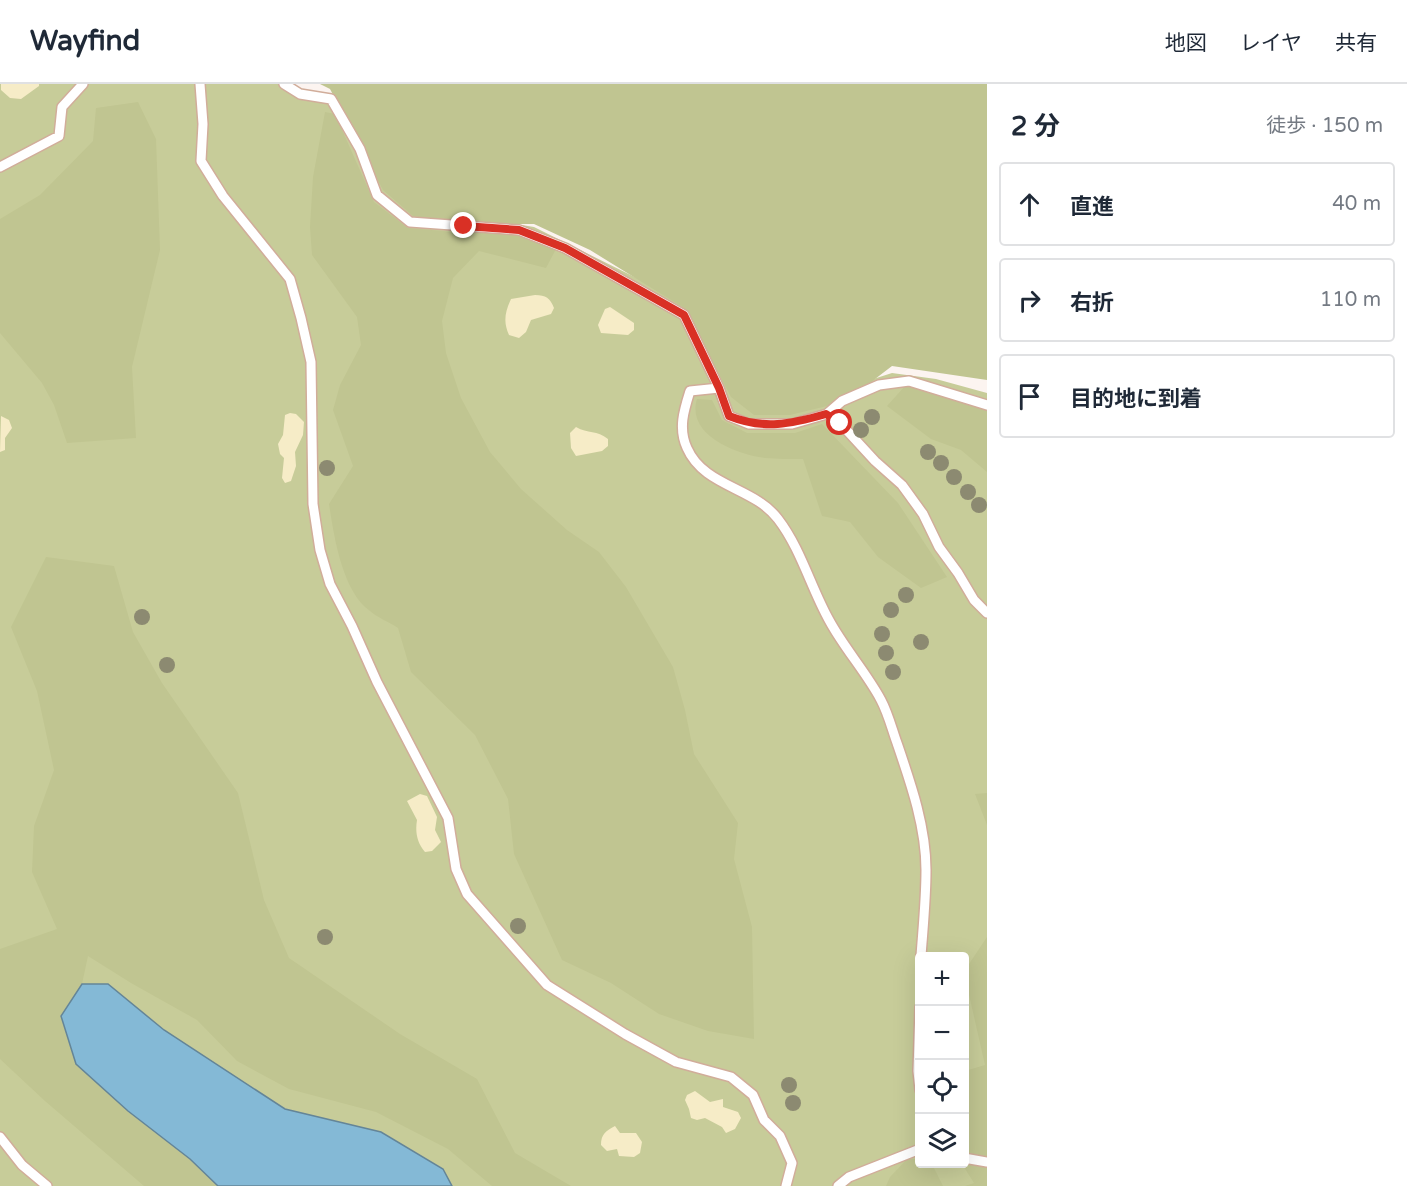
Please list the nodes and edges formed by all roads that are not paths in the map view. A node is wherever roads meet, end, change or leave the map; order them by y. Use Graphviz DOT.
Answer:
graph roads {
  1 [pos="82,84"];
  2 [pos="200,84"];
  3 [pos="284,84"];
  4 [pos="0,167"];
  5 [pos="719,388"];
  6 [pos="987,405"];
  7 [pos="826,414"];
  8 [pos="987,613"];
  9 [pos="921,952"];
  10 [pos="0,1137"];
  11 [pos="915,1149"];
  12 [pos="969,1159"];
  13 [pos="987,1162"];
  14 [pos="46,1186"];
  15 [pos="786,1186"];
  16 [pos="838,1186"];
  1 -- 4 [label="lane"];
  2 -- 15 [label="lane"];
  3 -- 5 [label="lane"];
  5 -- 7 [label="lane"];
  5 -- 9 [label="lane"];
  6 -- 7 [label="lane"];
  7 -- 8 [label="lane"];
  10 -- 14 [label="lane"];
  11 -- 16 [label="lane"];
  12 -- 13 [label="lane"];
}
